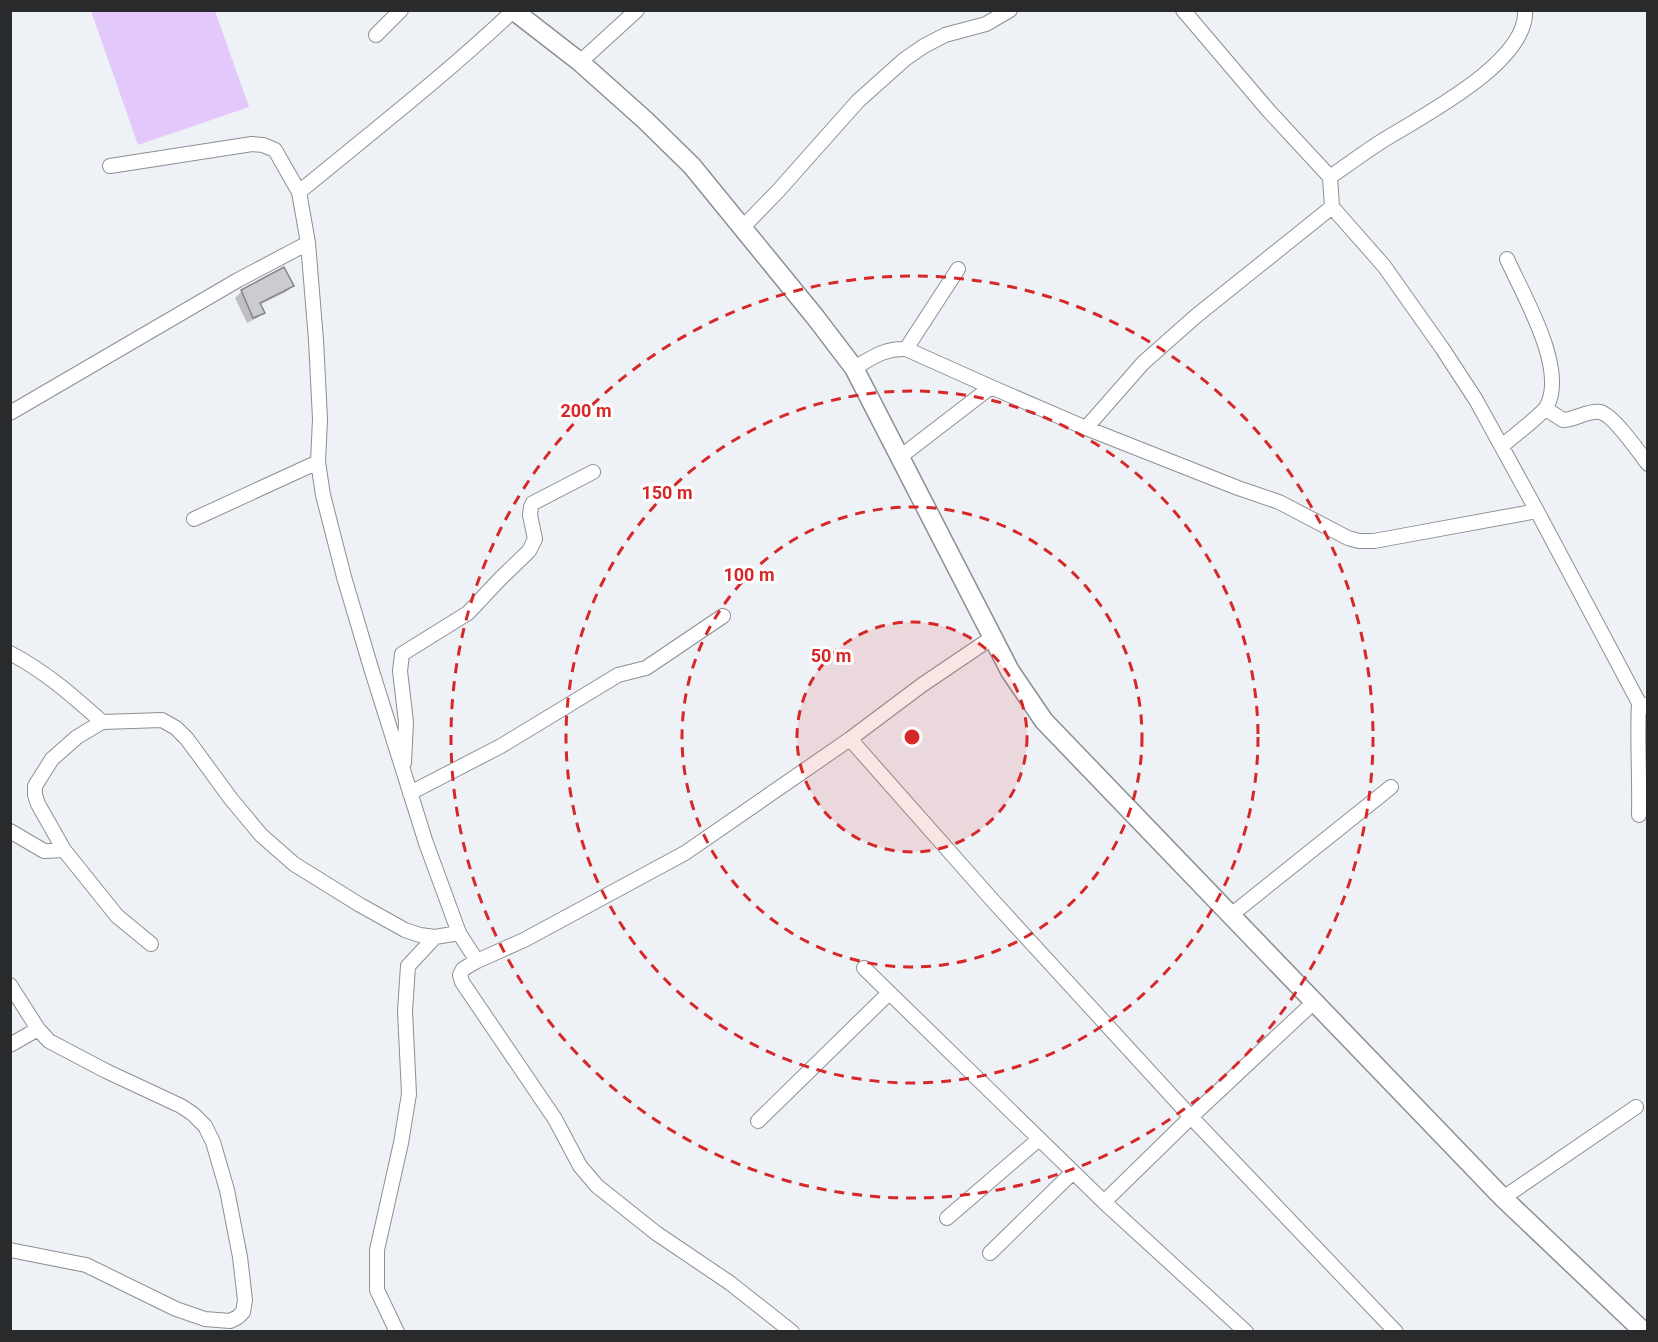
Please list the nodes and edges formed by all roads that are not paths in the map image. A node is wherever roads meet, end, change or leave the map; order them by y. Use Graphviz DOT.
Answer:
graph roads {
  1 [pos="401,10"];
  2 [pos="513,10"];
  3 [pos="637,10"];
  4 [pos="1010,10"];
  5 [pos="1183,10"];
  6 [pos="1525,10"];
  7 [pos="376,35"];
  8 [pos="580,62"];
  9 [pos="110,166"];
  10 [pos="1330,177"];
  11 [pos="299,192"];
  12 [pos="1332,207"];
  13 [pos="743,227"];
  14 [pos="308,243"];
  15 [pos="1507,259"];
  16 [pos="958,269"];
  17 [pos="906,349"];
  18 [pos="854,368"];
  19 [pos="991,387"];
  20 [pos="1546,408"];
  21 [pos="10,413"];
  22 [pos="1086,428"];
  23 [pos="1502,446"];
  24 [pos="900,457"];
  25 [pos="318,462"];
  26 [pos="1647,464"];
  27 [pos="593,472"];
  28 [pos="1537,511"];
  29 [pos="194,519"];
  30 [pos="723,616"];
  31 [pos="993,637"];
  32 [pos="10,653"];
  33 [pos="1643,705"];
  34 [pos="102,722"];
  35 [pos="850,739"];
  36 [pos="403,774"];
  37 [pos="1391,787"];
  38 [pos="410,793"];
  39 [pos="1639,815"];
  40 [pos="10,831"];
  41 [pos="64,850"];
  42 [pos="1232,915"];
  43 [pos="459,933"];
  44 [pos="435,937"];
  45 [pos="152,944"];
  46 [pos="477,961"];
  47 [pos="864,968"];
  48 [pos="10,985"];
  49 [pos="889,993"];
  50 [pos="1314,1002"];
  51 [pos="38,1029"];
  52 [pos="10,1045"];
  53 [pos="1636,1107"];
  54 [pos="1191,1117"];
  55 [pos="758,1121"];
  56 [pos="1039,1139"];
  57 [pos="1073,1172"];
  58 [pos="1503,1198"];
  59 [pos="1104,1202"];
  60 [pos="947,1218"];
  61 [pos="10,1250"];
  62 [pos="990,1253"];
  63 [pos="398,1332"];
  64 [pos="792,1332"];
  65 [pos="1246,1332"];
  66 [pos="1396,1332"];
  67 [pos="1644,1332"];
  1 -- 7 [label="street"];
  2 -- 8 [label="street"];
  2 -- 11 [label="street"];
  3 -- 8 [label="street"];
  4 -- 13 [label="street"];
  5 -- 10 [label="street"];
  6 -- 10 [label="street"];
  8 -- 13 [label="street"];
  9 -- 11 [label="street"];
  10 -- 12 [label="street"];
  11 -- 14 [label="street"];
  12 -- 22 [label="street"];
  12 -- 23 [label="street"];
  13 -- 18 [label="street"];
  14 -- 21 [label="street"];
  14 -- 25 [label="street"];
  15 -- 20 [label="street"];
  16 -- 17 [label="street"];
  17 -- 18 [label="street"];
  17 -- 19 [label="street"];
  18 -- 24 [label="street"];
  19 -- 22 [label="street"];
  19 -- 24 [label="street"];
  20 -- 23 [label="street"];
  20 -- 26 [label="street"];
  22 -- 28 [label="street"];
  23 -- 28 [label="street"];
  24 -- 31 [label="street"];
  25 -- 29 [label="street"];
  25 -- 36 [label="street"];
  27 -- 36 [label="street"];
  28 -- 33 [label="street"];
  30 -- 38 [label="street"];
  31 -- 35 [label="street"];
  31 -- 42 [label="street"];
  32 -- 34 [label="street"];
  33 -- 39 [label="street"];
  34 -- 41 [label="street"];
  34 -- 44 [label="street"];
  35 -- 46 [label="street"];
  35 -- 54 [label="street"];
  36 -- 38 [label="street"];
  37 -- 42 [label="street"];
  38 -- 43 [label="street"];
  40 -- 41 [label="street"];
  41 -- 45 [label="street"];
  42 -- 50 [label="street"];
  43 -- 44 [label="street"];
  43 -- 46 [label="street"];
  44 -- 63 [label="street"];
  46 -- 64 [label="street"];
  47 -- 49 [label="street"];
  48 -- 51 [label="street"];
  49 -- 55 [label="street"];
  49 -- 56 [label="street"];
  50 -- 54 [label="street"];
  50 -- 58 [label="street"];
  51 -- 52 [label="street"];
  51 -- 61 [label="street"];
  53 -- 58 [label="street"];
  54 -- 59 [label="street"];
  54 -- 66 [label="street"];
  56 -- 57 [label="street"];
  56 -- 60 [label="street"];
  57 -- 59 [label="street"];
  57 -- 62 [label="street"];
  58 -- 67 [label="street"];
  59 -- 65 [label="street"];
}
